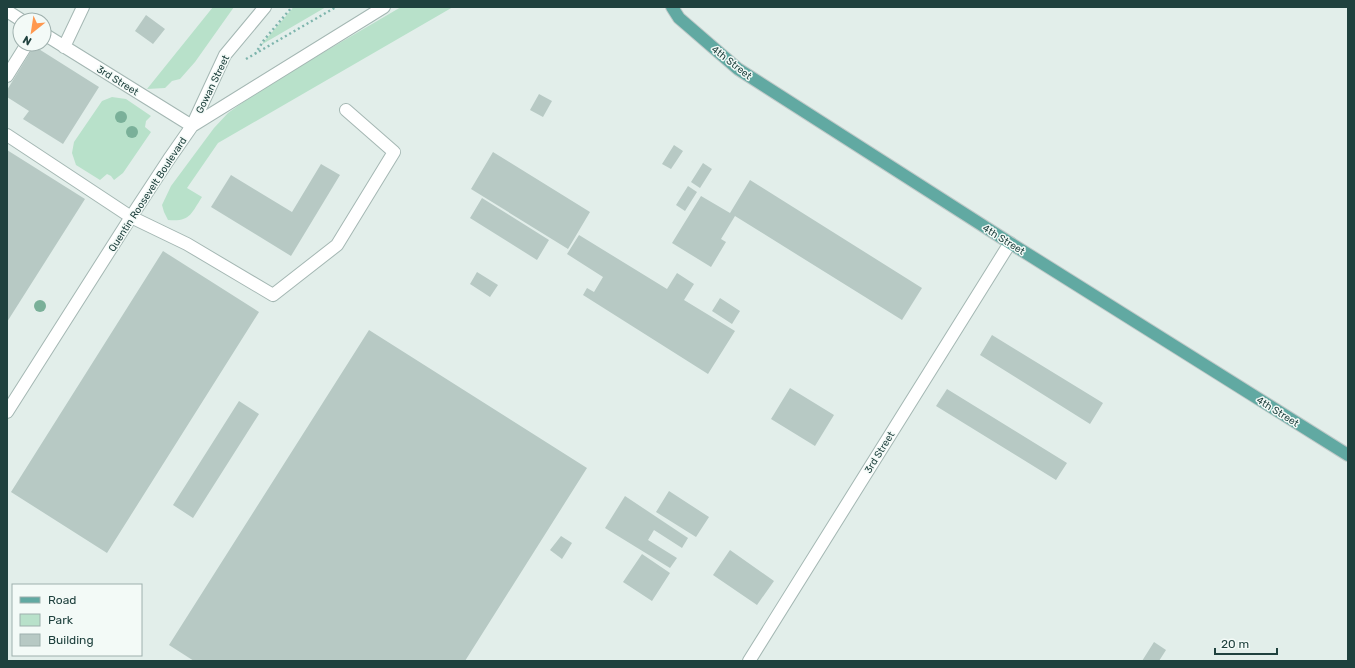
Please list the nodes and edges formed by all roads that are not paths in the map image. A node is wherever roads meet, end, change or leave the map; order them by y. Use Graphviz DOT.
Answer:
graph roads {
  1 [pos="83,7"];
  2 [pos="265,7"];
  3 [pos="384,7"];
  4 [pos="672,7"];
  5 [pos="52,39"];
  6 [pos="64,47"];
  7 [pos="22,52"];
  8 [pos="7,76"];
  9 [pos="346,110"];
  10 [pos="192,126"];
  11 [pos="7,135"];
  12 [pos="131,217"];
  13 [pos="1010,243"];
  14 [pos="7,412"];
  15 [pos="1348,455"];
  16 [pos="749,661"];
  1 -- 6 [label="street"];
  2 -- 10 [label="street, Gowan Street"];
  3 -- 10 [label="street, Quentin Roosevelt Boulevard"];
  4 -- 13 [label="main road, 4th Street"];
  5 -- 6 [label="street, 3rd Street"];
  6 -- 10 [label="street, 3rd Street"];
  7 -- 8 [label="street"];
  9 -- 12 [label="street"];
  10 -- 12 [label="street, Quentin Roosevelt Boulevard"];
  11 -- 12 [label="street"];
  12 -- 14 [label="street, Quentin Roosevelt Boulevard"];
  13 -- 15 [label="main road, 4th Street"];
  13 -- 16 [label="street, 3rd Street"];
}
